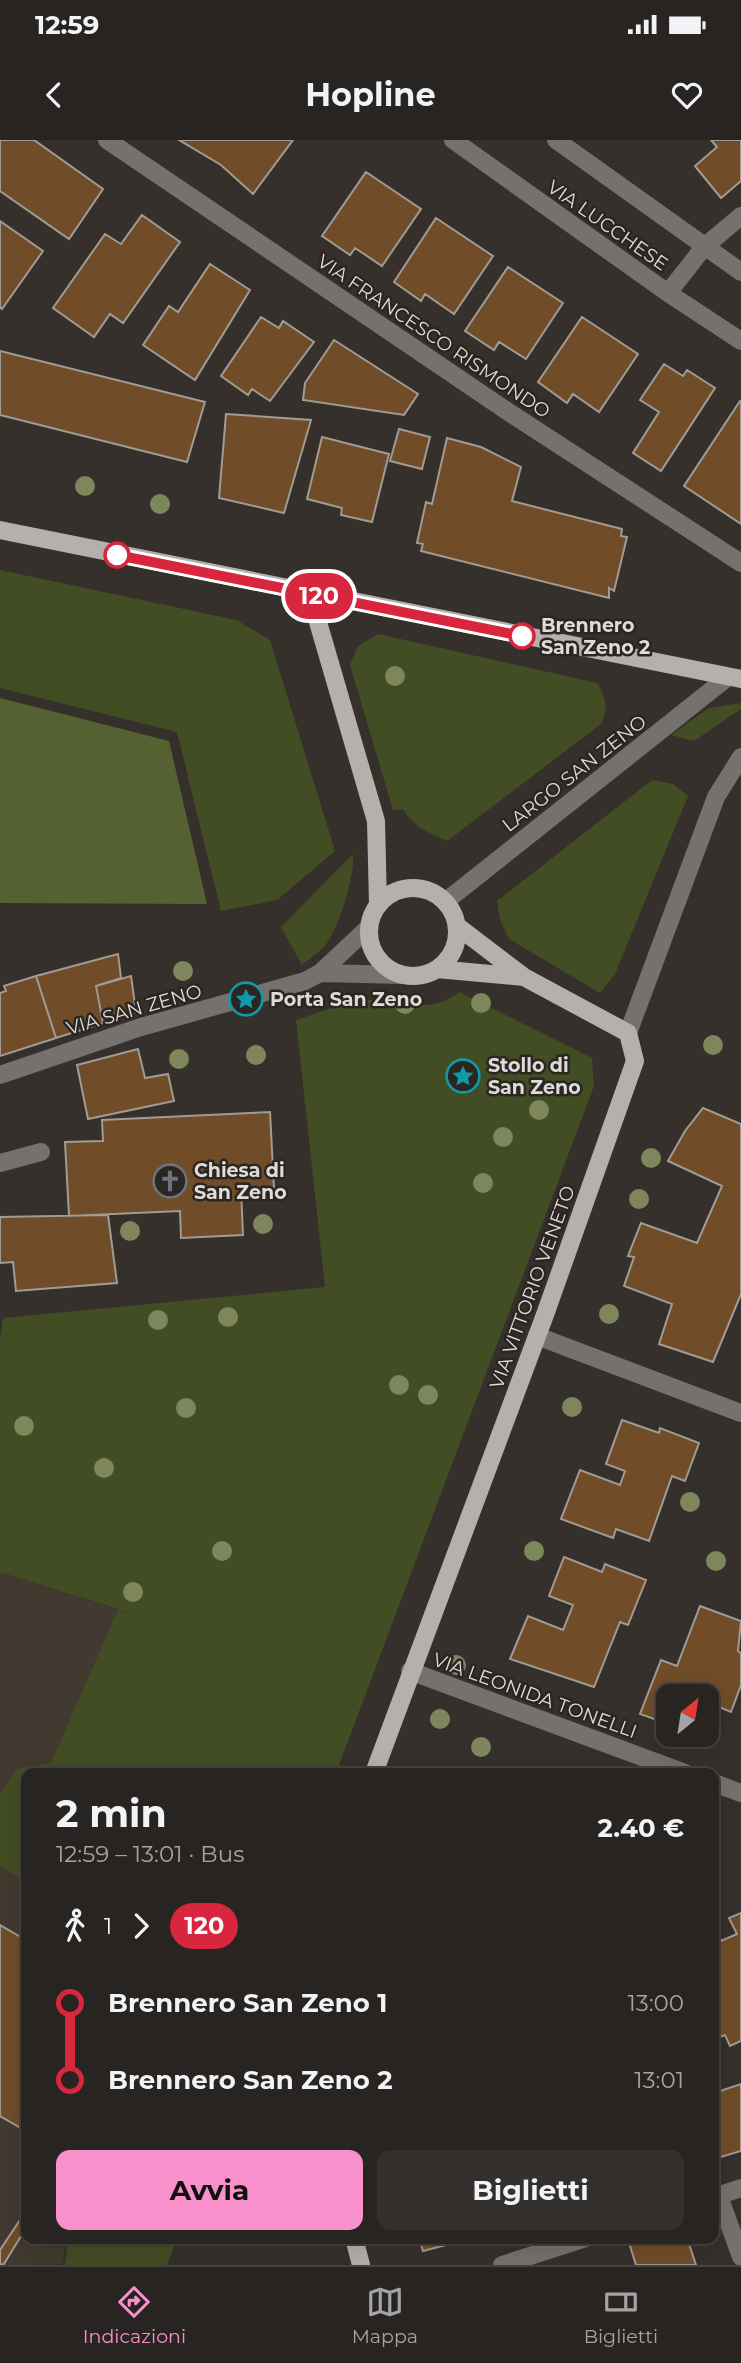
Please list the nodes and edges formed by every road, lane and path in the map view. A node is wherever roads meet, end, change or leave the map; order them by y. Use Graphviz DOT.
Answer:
graph roads {
  1 [pos="107,140"];
  2 [pos="453,140"];
  3 [pos="555,140"];
  4 [pos="741,216"];
  5 [pos="704,247"];
  6 [pos="741,272"];
  7 [pos="668,293"];
  8 [pos="741,341"];
  9 [pos="0,530"];
  10 [pos="741,563"];
  11 [pos="316,595"];
  12 [pos="734,678"];
  13 [pos="741,757"];
  14 [pos="446,901"];
  15 [pos="378,904"];
  16 [pos="457,926"];
  17 [pos="368,928"];
  18 [pos="437,969"];
  19 [pos="320,973"];
  20 [pos="403,975"];
  21 [pos="524,977"];
  22 [pos="628,1033"];
  23 [pos="0,1075"];
  24 [pos="41,1152"];
  25 [pos="0,1163"];
  26 [pos="537,1336"];
  27 [pos="741,1413"];
  28 [pos="410,1671"];
  29 [pos="376,1768"];
  30 [pos="672,1768"];
  31 [pos="719,1785"];
  32 [pos="741,1793"];
  33 [pos="741,2188"];
  34 [pos="719,2196"];
  35 [pos="719,2202"];
  36 [pos="356,2244"];
  37 [pos="567,2244"];
  38 [pos="741,2257"];
  39 [pos="361,2265"];
  40 [pos="502,2265"];
  1 -- 10 [label="street, VIA FRANCESCO RISMONDO"];
  2 -- 7 [label="street, VIA LUCCHESE"];
  3 -- 5 [label="street, VIA LUCCHESE"];
  4 -- 5 [label="street"];
  5 -- 6 [label="street, VIA LUCCHESE"];
  5 -- 7 [label="street"];
  7 -- 8 [label="street, VIA LUCCHESE"];
  9 -- 11 [label="main road"];
  11 -- 12 [label="main road"];
  11 -- 15 [label="main road"];
  12 -- 14 [label="street, LARGO SAN ZENO"];
  13 -- 22 [label="street, VIA VITTORIO VENETO"];
  14 -- 15 [label="main road"];
  14 -- 16 [label="main road"];
  15 -- 17 [label="main road"];
  16 -- 18 [label="main road"];
  16 -- 21 [label="main road"];
  17 -- 19 [label="street, VIA SAN ZENO"];
  17 -- 20 [label="main road"];
  18 -- 20 [label="main road"];
  18 -- 21 [label="main road"];
  19 -- 20 [label="street, VIA SAN ZENO"];
  19 -- 23 [label="street, VIA SAN ZENO"];
  21 -- 22 [label="main road"];
  22 -- 26 [label="main road, VIA VITTORIO VENETO"];
  24 -- 25 [label="street"];
  26 -- 27 [label="street"];
  26 -- 28 [label="main road, VIA VITTORIO VENETO"];
  28 -- 29 [label="main road, VIA VITTORIO VENETO"];
  28 -- 30 [label="street, VIA LEONIDA TONELLI"];
  31 -- 32 [label="street"];
  33 -- 34 [label="street"];
  35 -- 38 [label="street"];
  36 -- 39 [label="main road"];
  37 -- 40 [label="street"];
}
